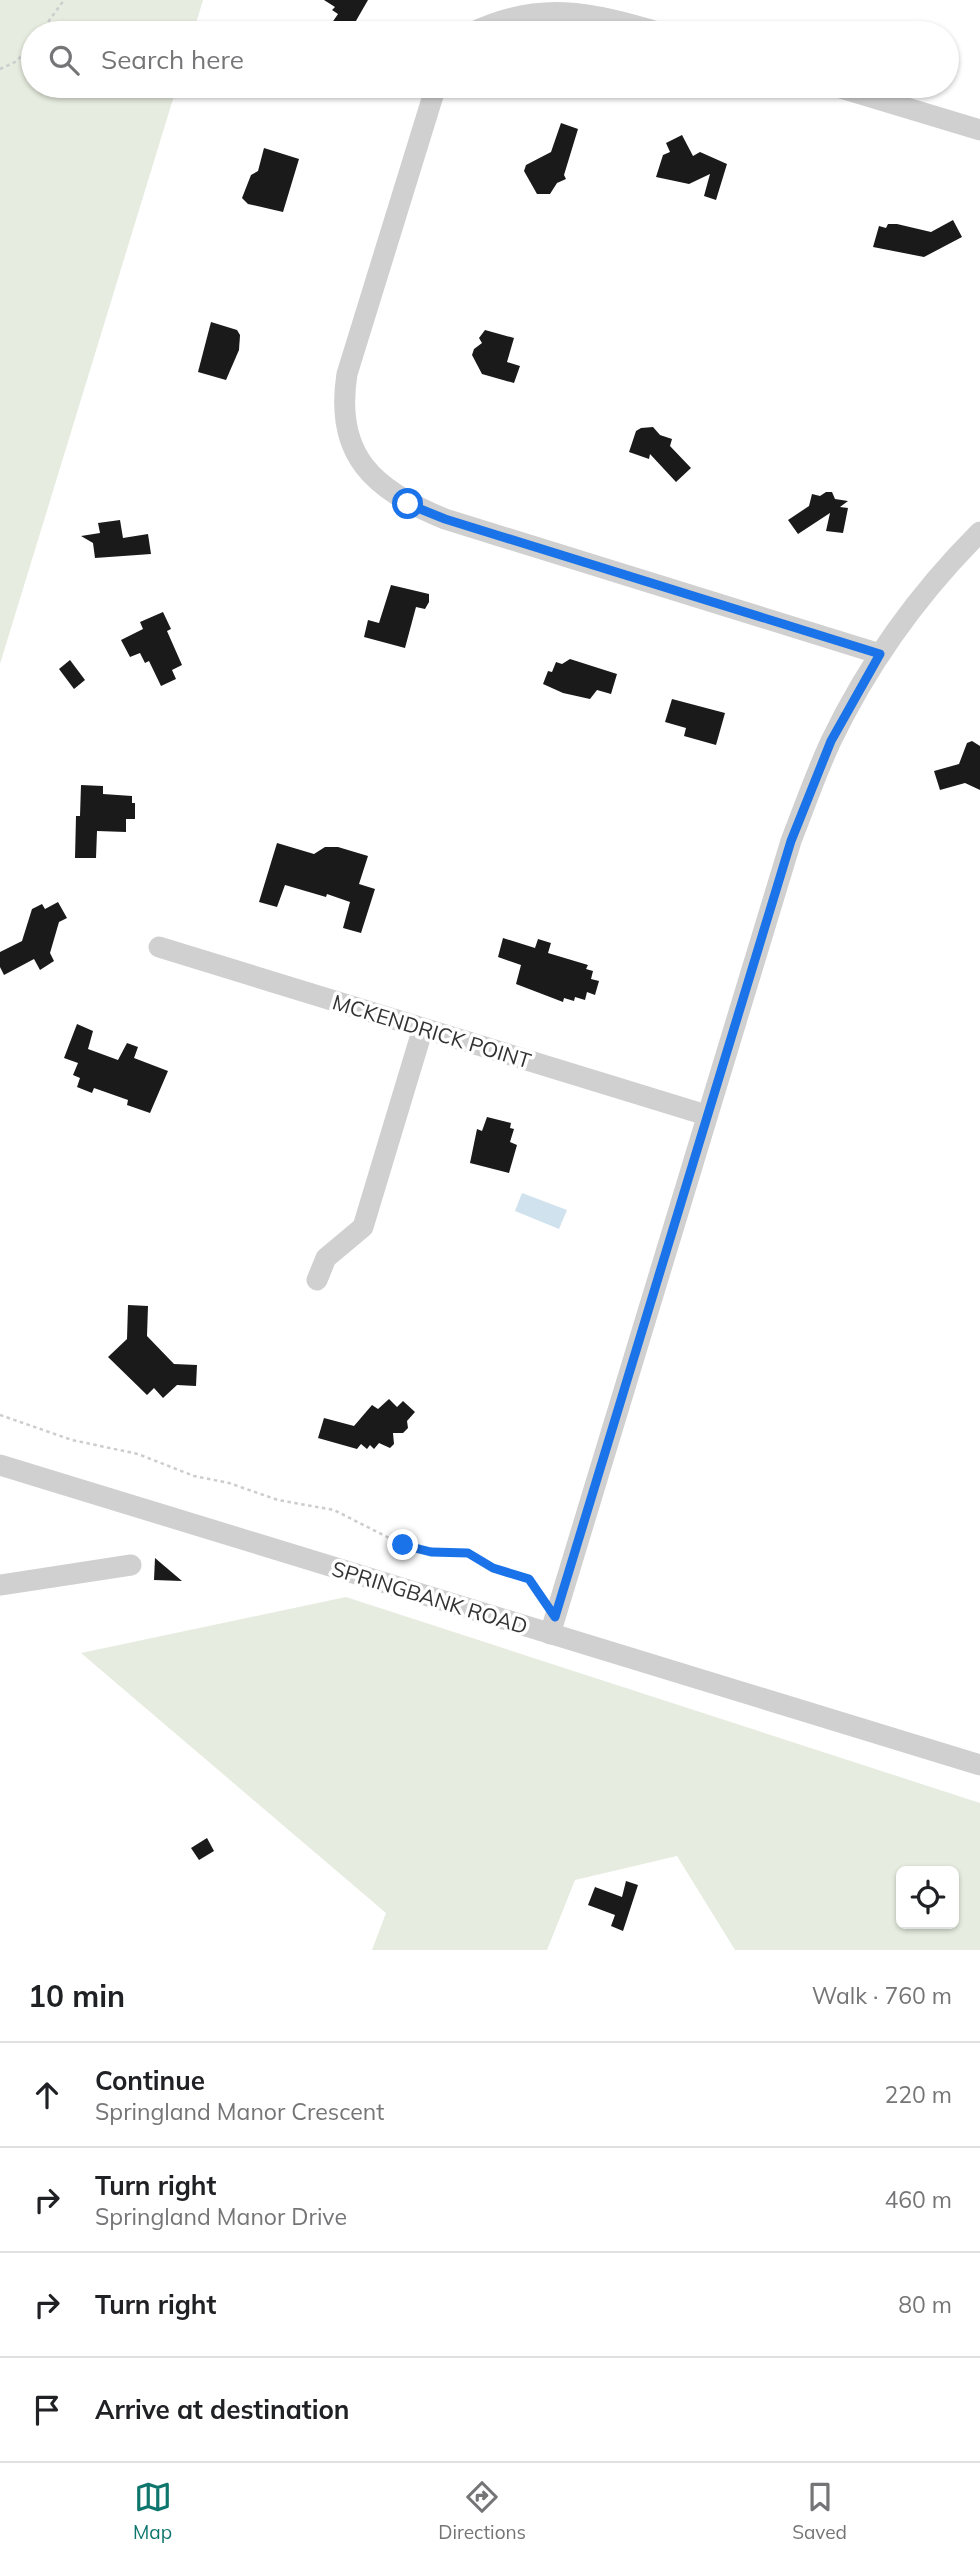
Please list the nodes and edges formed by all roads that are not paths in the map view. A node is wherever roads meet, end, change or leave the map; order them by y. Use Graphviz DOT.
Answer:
graph roads {
  1 [pos="494,21"];
  2 [pos="621,21"];
  3 [pos="432,98"];
  4 [pos="874,98"];
  5 [pos="980,130"];
  6 [pos="980,532"];
  7 [pos="880,654"];
  8 [pos="159,947"];
  9 [pos="423,1028"];
  10 [pos="706,1115"];
  11 [pos="317,1280"];
  12 [pos="0,1465"];
  13 [pos="131,1565"];
  14 [pos="0,1585"];
  15 [pos="552,1625"];
  16 [pos="980,1765"];
  1 -- 2 [label="street"];
  3 -- 7 [label="street"];
  4 -- 5 [label="street"];
  6 -- 7 [label="street"];
  7 -- 10 [label="street"];
  8 -- 9 [label="street, MCKENDRICK POINT"];
  9 -- 10 [label="street, MCKENDRICK POINT"];
  9 -- 11 [label="street"];
  10 -- 15 [label="street"];
  12 -- 15 [label="street, SPRINGBANK ROAD"];
  13 -- 14 [label="street"];
  15 -- 16 [label="street, SPRINGBANK ROAD"];
}
